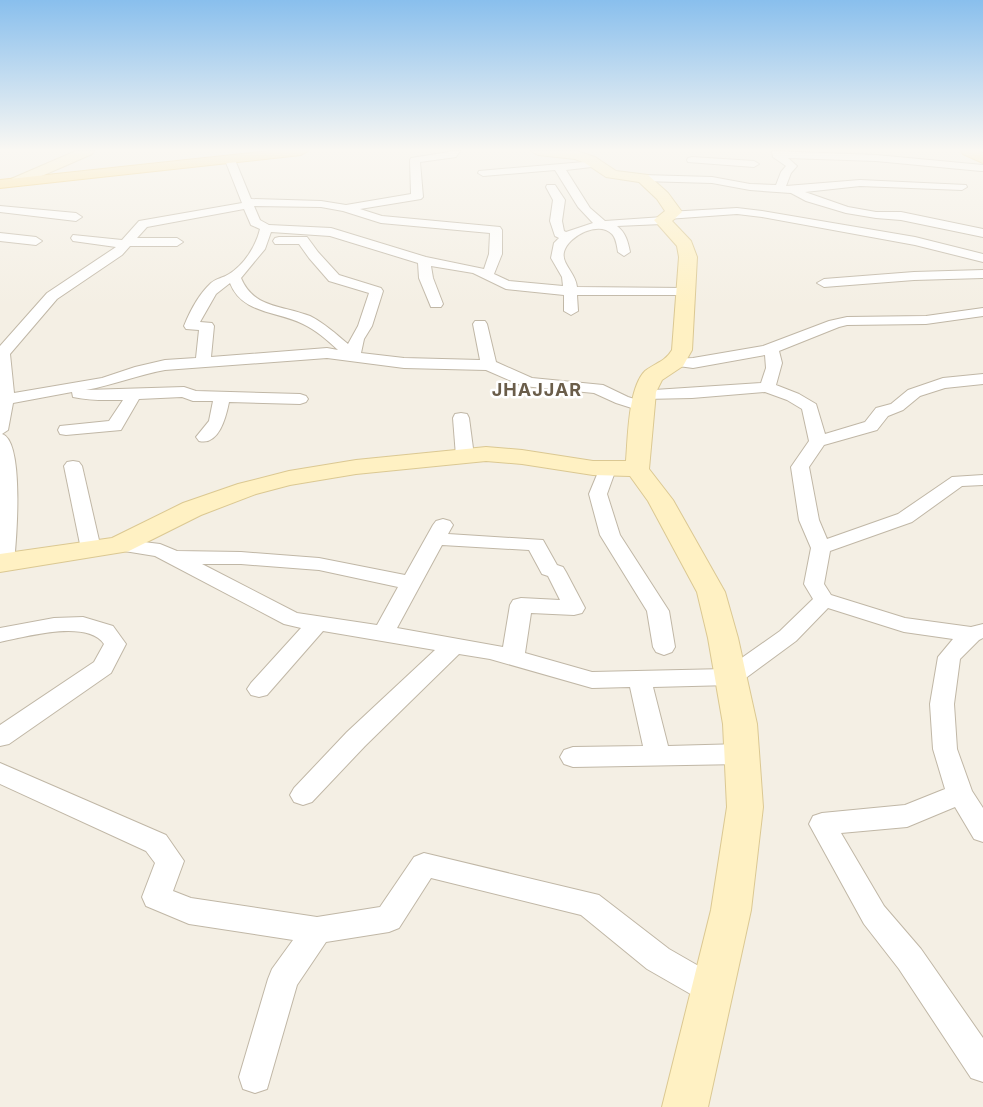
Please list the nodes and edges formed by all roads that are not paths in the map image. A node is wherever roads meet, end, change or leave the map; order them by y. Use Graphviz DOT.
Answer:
graph roads {
  1 [pos="380,203"];
  2 [pos="558,203"];
  3 [pos="581,203"];
  4 [pos="668,203"];
  5 [pos="822,203"];
  6 [pos="247,204"];
  7 [pos="345,208"];
  8 [pos="0,209"];
  9 [pos="76,217"];
  10 [pos="665,218"];
  11 [pos="605,225"];
  12 [pos="983,233"];
  13 [pos="265,235"];
  14 [pos="566,236"];
  15 [pos="0,237"];
  16 [pos="77,238"];
  17 [pos="36,241"];
  18 [pos="177,242"];
  19 [pos="126,243"];
  20 [pos="624,252"];
  21 [pos="983,258"];
  22 [pos="424,261"];
  23 [pos="983,274"];
  24 [pos="487,275"];
  25 [pos="234,278"];
  26 [pos="824,283"];
  27 [pos="569,291"];
  28 [pos="685,292"];
  29 [pos="436,304"];
  30 [pos="571,311"];
  31 [pos="983,312"];
  32 [pos="480,324"];
  33 [pos="4,330"];
  34 [pos="21,330"];
  35 [pos="770,349"];
  36 [pos="353,355"];
  37 [pos="203,362"];
  38 [pos="676,362"];
  39 [pos="489,365"];
  40 [pos="983,379"];
  41 [pos="767,387"];
  42 [pos="52,392"];
  43 [pos="134,394"];
  44 [pos="222,396"];
  45 [pos="5,398"];
  46 [pos="300,399"];
  47 [pos="644,401"];
  48 [pos="462,418"];
  49 [pos="0,430"];
  50 [pos="66,430"];
  51 [pos="205,438"];
  52 [pos="0,439"];
  53 [pos="818,440"];
  54 [pos="465,456"];
  55 [pos="73,466"];
  56 [pos="606,469"];
  57 [pos="637,469"];
  58 [pos="983,480"];
  59 [pos="119,545"];
  60 [pos="821,548"];
  61 [pos="91,549"];
  62 [pos="172,557"];
  63 [pos="2,563"];
  64 [pos="411,583"];
  65 [pos="824,600"];
  66 [pos="317,624"];
  67 [pos="977,632"];
  68 [pos="0,635"];
  69 [pos="382,635"];
  70 [pos="453,646"];
  71 [pos="664,646"];
  72 [pos="513,658"];
  73 [pos="731,677"];
  74 [pos="640,680"];
  75 [pos="259,689"];
  76 [pos="0,737"];
  77 [pos="742,754"];
  78 [pos="658,755"];
  79 [pos="573,757"];
  80 [pos="0,773"];
  81 [pos="960,794"];
  82 [pos="303,795"];
  83 [pos="983,831"];
  84 [pos="317,930"];
  85 [pos="712,990"];
  86 [pos="983,1066"];
  87 [pos="255,1077"];
  88 [pos="685,1107"];
  1 -- 7 [label="street"];
  2 -- 14 [label="street"];
  3 -- 11 [label="street"];
  4 -- 10 [label="street"];
  5 -- 12 [label="street"];
  6 -- 7 [label="street"];
  6 -- 13 [label="street"];
  6 -- 19 [label="street"];
  7 -- 24 [label="street"];
  8 -- 9 [label="street"];
  10 -- 11 [label="street"];
  10 -- 21 [label="street"];
  10 -- 28 [label="street"];
  11 -- 14 [label="street"];
  11 -- 20 [label="street"];
  13 -- 22 [label="street"];
  13 -- 25 [label="street"];
  13 -- 36 [label="street"];
  14 -- 27 [label="street"];
  15 -- 17 [label="street"];
  16 -- 19 [label="street"];
  18 -- 19 [label="street"];
  19 -- 34 [label="street"];
  22 -- 24 [label="street"];
  22 -- 29 [label="street"];
  23 -- 26 [label="street"];
  24 -- 27 [label="street"];
  25 -- 36 [label="street"];
  25 -- 37 [label="street"];
  27 -- 28 [label="street"];
  27 -- 30 [label="street"];
  28 -- 38 [label="street"];
  31 -- 35 [label="street"];
  32 -- 39 [label="street"];
  33 -- 34 [label="street"];
  34 -- 45 [label="street"];
  35 -- 38 [label="street"];
  35 -- 41 [label="street"];
  36 -- 37 [label="street"];
  36 -- 39 [label="street"];
  37 -- 42 [label="street"];
  38 -- 47 [label="street"];
  39 -- 47 [label="street"];
  40 -- 53 [label="street"];
  41 -- 47 [label="street"];
  41 -- 53 [label="street"];
  42 -- 43 [label="street"];
  42 -- 45 [label="street"];
  43 -- 44 [label="street"];
  43 -- 50 [label="street"];
  44 -- 46 [label="street"];
  44 -- 51 [label="street"];
  45 -- 49 [label="street"];
  47 -- 57 [label="street"];
  48 -- 54 [label="street"];
  52 -- 63 [label="street"];
  53 -- 60 [label="street"];
  54 -- 56 [label="street"];
  54 -- 59 [label="street"];
  55 -- 61 [label="street"];
  56 -- 57 [label="street"];
  56 -- 71 [label="street"];
  57 -- 73 [label="street"];
  58 -- 60 [label="street"];
  59 -- 61 [label="street"];
  59 -- 62 [label="street"];
  60 -- 65 [label="street"];
  61 -- 63 [label="street"];
  62 -- 64 [label="street"];
  62 -- 66 [label="street"];
  64 -- 69 [label="street"];
  64 -- 72 [label="street"];
  65 -- 67 [label="street"];
  65 -- 73 [label="street"];
  66 -- 69 [label="street"];
  66 -- 75 [label="street"];
  67 -- 81 [label="street"];
  68 -- 76 [label="street"];
  69 -- 70 [label="street"];
  70 -- 72 [label="street"];
  70 -- 82 [label="street"];
  72 -- 74 [label="street"];
  73 -- 74 [label="street"];
  73 -- 77 [label="street"];
  74 -- 78 [label="street"];
  77 -- 78 [label="street"];
  77 -- 85 [label="street"];
  78 -- 79 [label="street"];
  80 -- 84 [label="street"];
  81 -- 83 [label="street"];
  81 -- 86 [label="street"];
  84 -- 85 [label="street"];
  84 -- 87 [label="street"];
  85 -- 88 [label="street"];
}
